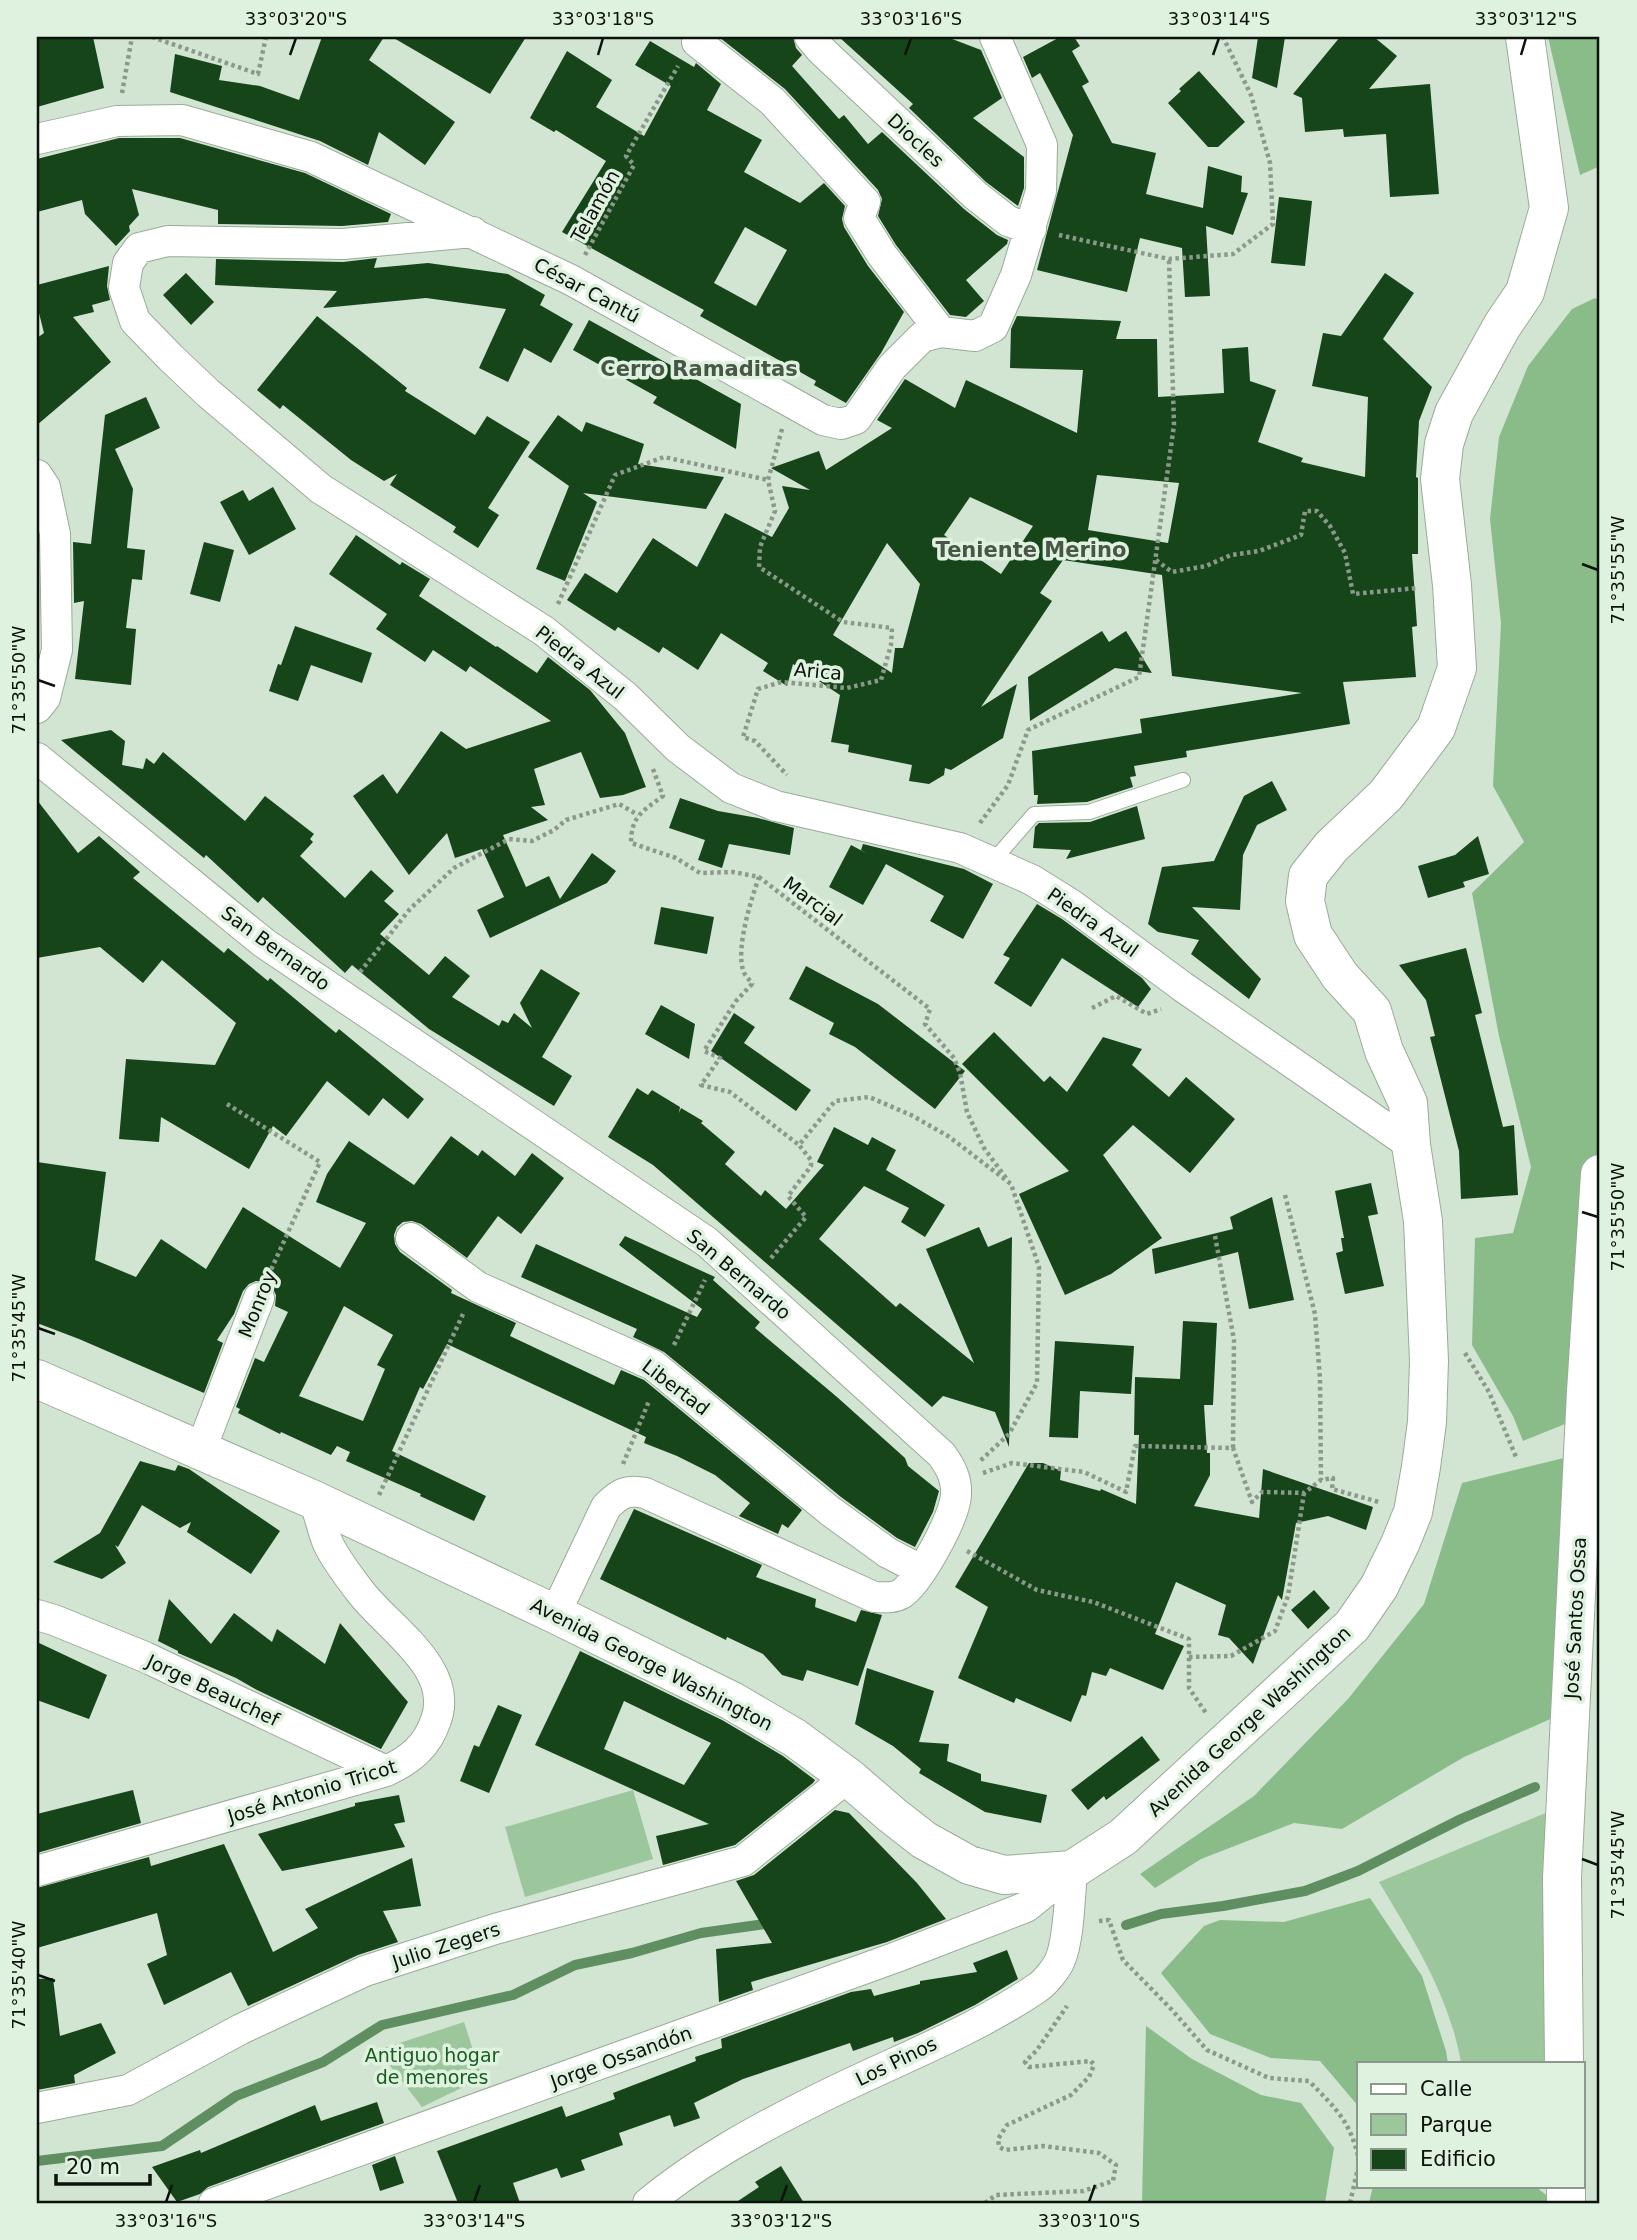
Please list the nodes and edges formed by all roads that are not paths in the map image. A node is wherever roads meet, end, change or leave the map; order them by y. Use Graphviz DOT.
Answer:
graph roads {
  1 [pos="995,37"];
  2 [pos="1525,37"];
  3 [pos="697,42"];
  4 [pos="815,43"];
  5 [pos="37,139"];
  6 [pos="1031,229"];
  7 [pos="473,232"];
  8 [pos="942,332"];
  9 [pos="37,475"];
  10 [pos="37,708"];
  11 [pos="37,758"];
  12 [pos="1184,780"];
  13 [pos="993,861"];
  14 [pos="1411,1145"];
  15 [pos="1600,1174"];
  16 [pos="411,1238"];
  17 [pos="259,1298"];
  18 [pos="37,1379"];
  19 [pos="201,1449"];
  20 [pos="314,1500"];
  21 [pos="921,1570"];
  22 [pos="555,1614"];
  23 [pos="37,1615"];
  24 [pos="386,1771"];
  25 [pos="848,1777"];
  26 [pos="969,1865"];
  27 [pos="1072,1870"];
  28 [pos="37,1871"];
  29 [pos="1026,1907"];
  30 [pos="1564,2062"];
  31 [pos="37,2108"];
  32 [pos="214,2203"];
  33 [pos="648,2203"];
  1 -- 6 [label="street"];
  2 -- 14 [label="main road, Avenida George Washington"];
  3 -- 8 [label="street"];
  4 -- 6 [label="street, Diocles"];
  5 -- 7 [label="street, César Cantú"];
  6 -- 8 [label="street"];
  7 -- 8 [label="street, César Cantú"];
  7 -- 13 [label="street, Piedra Azul"];
  9 -- 10 [label="street"];
  11 -- 21 [label="street, San Bernardo"];
  12 -- 13 [label="lane"];
  13 -- 14 [label="street, Piedra Azul"];
  14 -- 27 [label="main road, Avenida George Washington"];
  15 -- 30 [label="main road, José Santos Ossa"];
  16 -- 21 [label="street, Libertad"];
  17 -- 19 [label="street, Monroy"];
  18 -- 19 [label="main road, Avenida George Washington"];
  19 -- 20 [label="main road, Avenida George Washington"];
  20 -- 22 [label="main road, Avenida George Washington"];
  20 -- 24 [label="street, José Antonio Tricot"];
  21 -- 22 [label="street"];
  22 -- 25 [label="main road, Avenida George Washington"];
  23 -- 24 [label="street, Jorge Beauchef"];
  24 -- 28 [label="street, José Antonio Tricot"];
  25 -- 26 [label="main road, Avenida George Washington"];
  25 -- 31 [label="street, Julio Zegers"];
  26 -- 27 [label="main road, Avenida George Washington"];
  26 -- 29 [label="street"];
  27 -- 29 [label="street, Jorge Ossandón"];
  27 -- 33 [label="street, Los Pinos"];
  29 -- 32 [label="street, Jorge Ossandón"];
}
